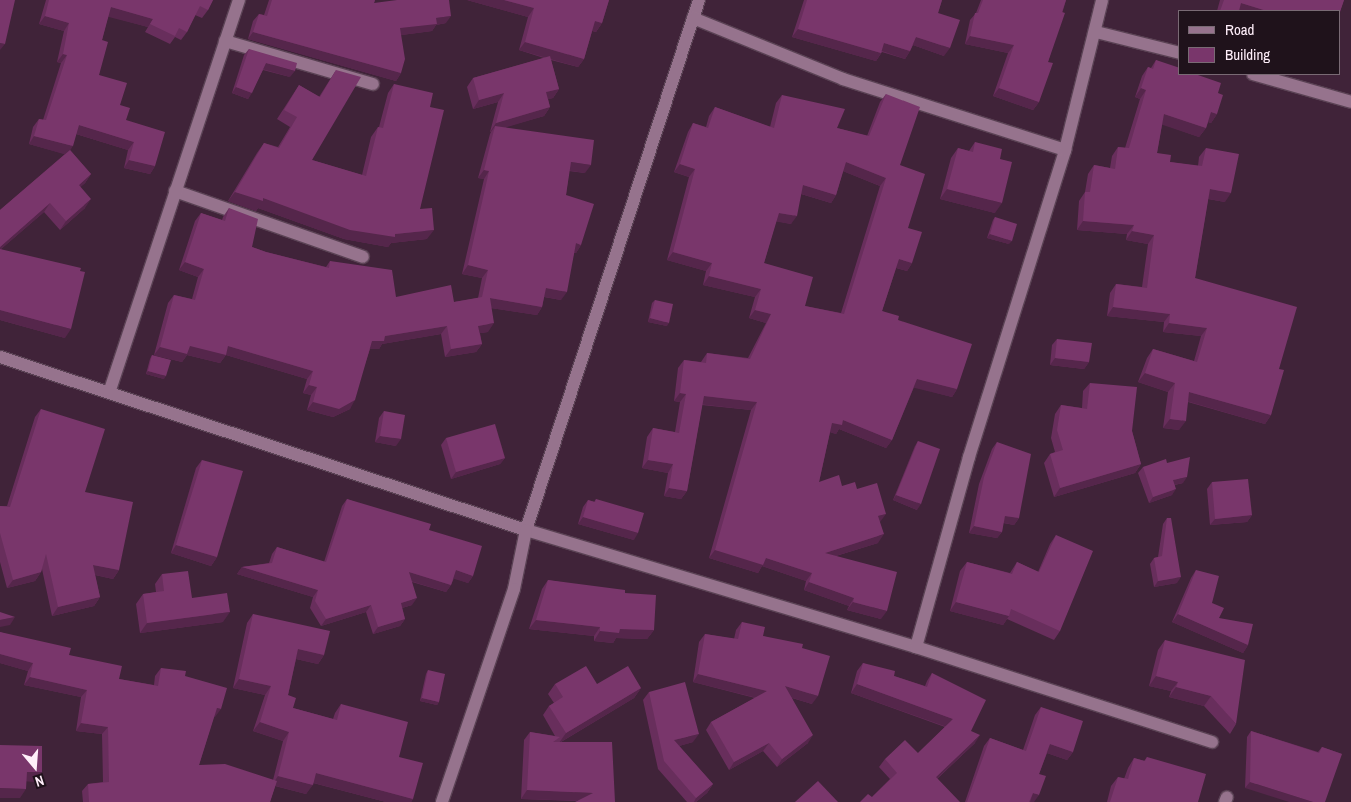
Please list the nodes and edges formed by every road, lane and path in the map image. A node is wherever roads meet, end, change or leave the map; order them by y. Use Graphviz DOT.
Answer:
graph roads {
  1 [pos="239,0"];
  2 [pos="699,0"];
  3 [pos="1102,0"];
  4 [pos="693,18"];
  5 [pos="1096,32"];
  6 [pos="225,41"];
  7 [pos="1178,52"];
  8 [pos="1256,75"];
  9 [pos="374,84"];
  10 [pos="1351,102"];
  11 [pos="1065,150"];
  12 [pos="175,191"];
  13 [pos="363,256"];
  14 [pos="0,357"];
  15 [pos="110,390"];
  16 [pos="526,530"];
  17 [pos="916,647"];
  18 [pos="1212,742"];
  19 [pos="442,802"];
  1 -- 6 [label="street"];
  2 -- 4 [label="street"];
  3 -- 5 [label="street"];
  4 -- 11 [label="street"];
  4 -- 16 [label="street"];
  5 -- 7 [label="street"];
  5 -- 11 [label="street"];
  6 -- 9 [label="street"];
  6 -- 12 [label="street"];
  8 -- 10 [label="street"];
  11 -- 17 [label="street"];
  12 -- 13 [label="street"];
  12 -- 15 [label="street"];
  14 -- 15 [label="street"];
  15 -- 16 [label="street"];
  16 -- 17 [label="street"];
  16 -- 19 [label="street"];
  17 -- 18 [label="street"];
}
